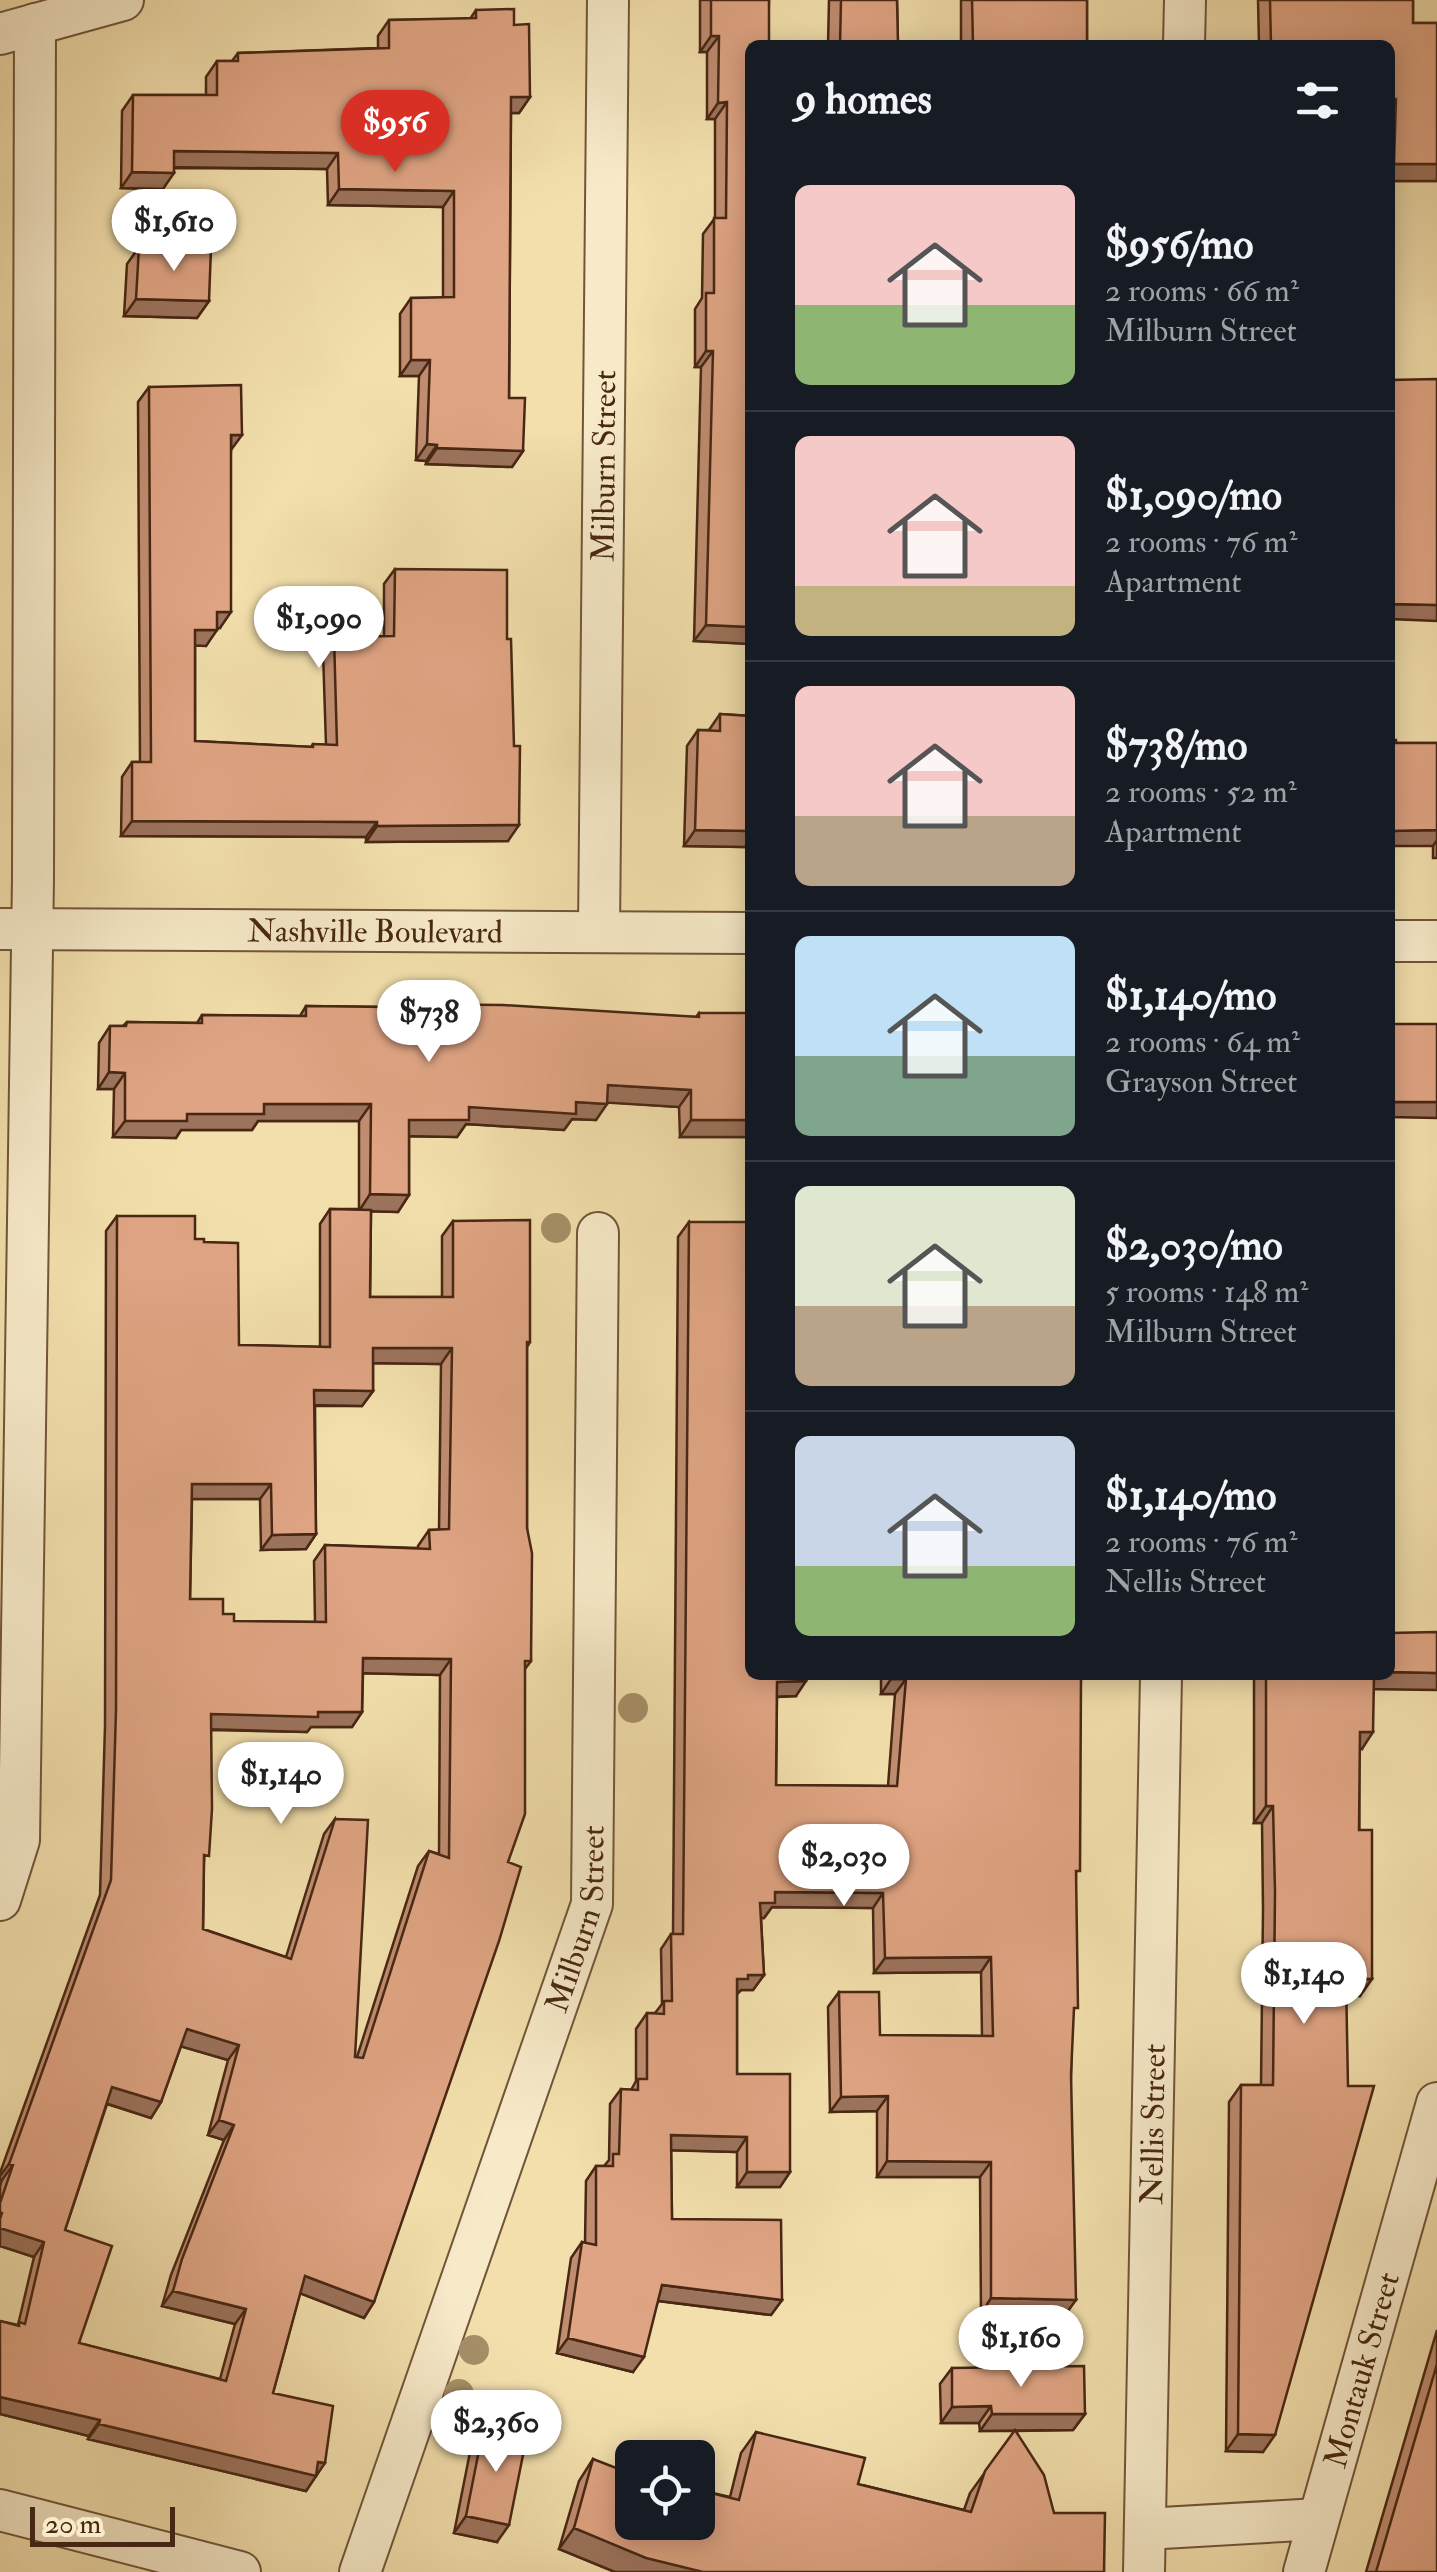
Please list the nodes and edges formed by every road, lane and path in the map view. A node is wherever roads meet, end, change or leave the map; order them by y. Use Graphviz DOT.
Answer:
graph roads {
  1 [pos="123,0"];
  2 [pos="608,0"];
  3 [pos="1185,0"];
  4 [pos="18,29"];
  5 [pos="1184,40"];
  6 [pos="16,929"];
  7 [pos="599,931"];
  8 [pos="745,933"];
  9 [pos="1395,941"];
  10 [pos="1437,941"];
  11 [pos="598,1233"];
  12 [pos="1160,1680"];
  13 [pos="0,1900"];
  14 [pos="1437,2103"];
  15 [pos="0,2510"];
  16 [pos="1318,2519"];
  17 [pos="1145,2528"];
  18 [pos="240,2572"];
  19 [pos="360,2572"];
  20 [pos="1144,2572"];
  21 [pos="1304,2572"];
  1 -- 4 [label="street"];
  2 -- 7 [label="street, Milburn Street"];
  3 -- 5 [label="street"];
  4 -- 6 [label="street"];
  6 -- 7 [label="street, Nashville Boulevard"];
  6 -- 13 [label="street"];
  7 -- 8 [label="street, Nashville Boulevard"];
  9 -- 10 [label="street"];
  11 -- 19 [label="street, Milburn Street"];
  12 -- 17 [label="street, Nellis Street"];
  14 -- 16 [label="street, Montauk Street"];
  15 -- 18 [label="street"];
  16 -- 17 [label="street"];
  16 -- 21 [label="street, Montauk Street"];
  17 -- 20 [label="street, Nellis Street"];
}
